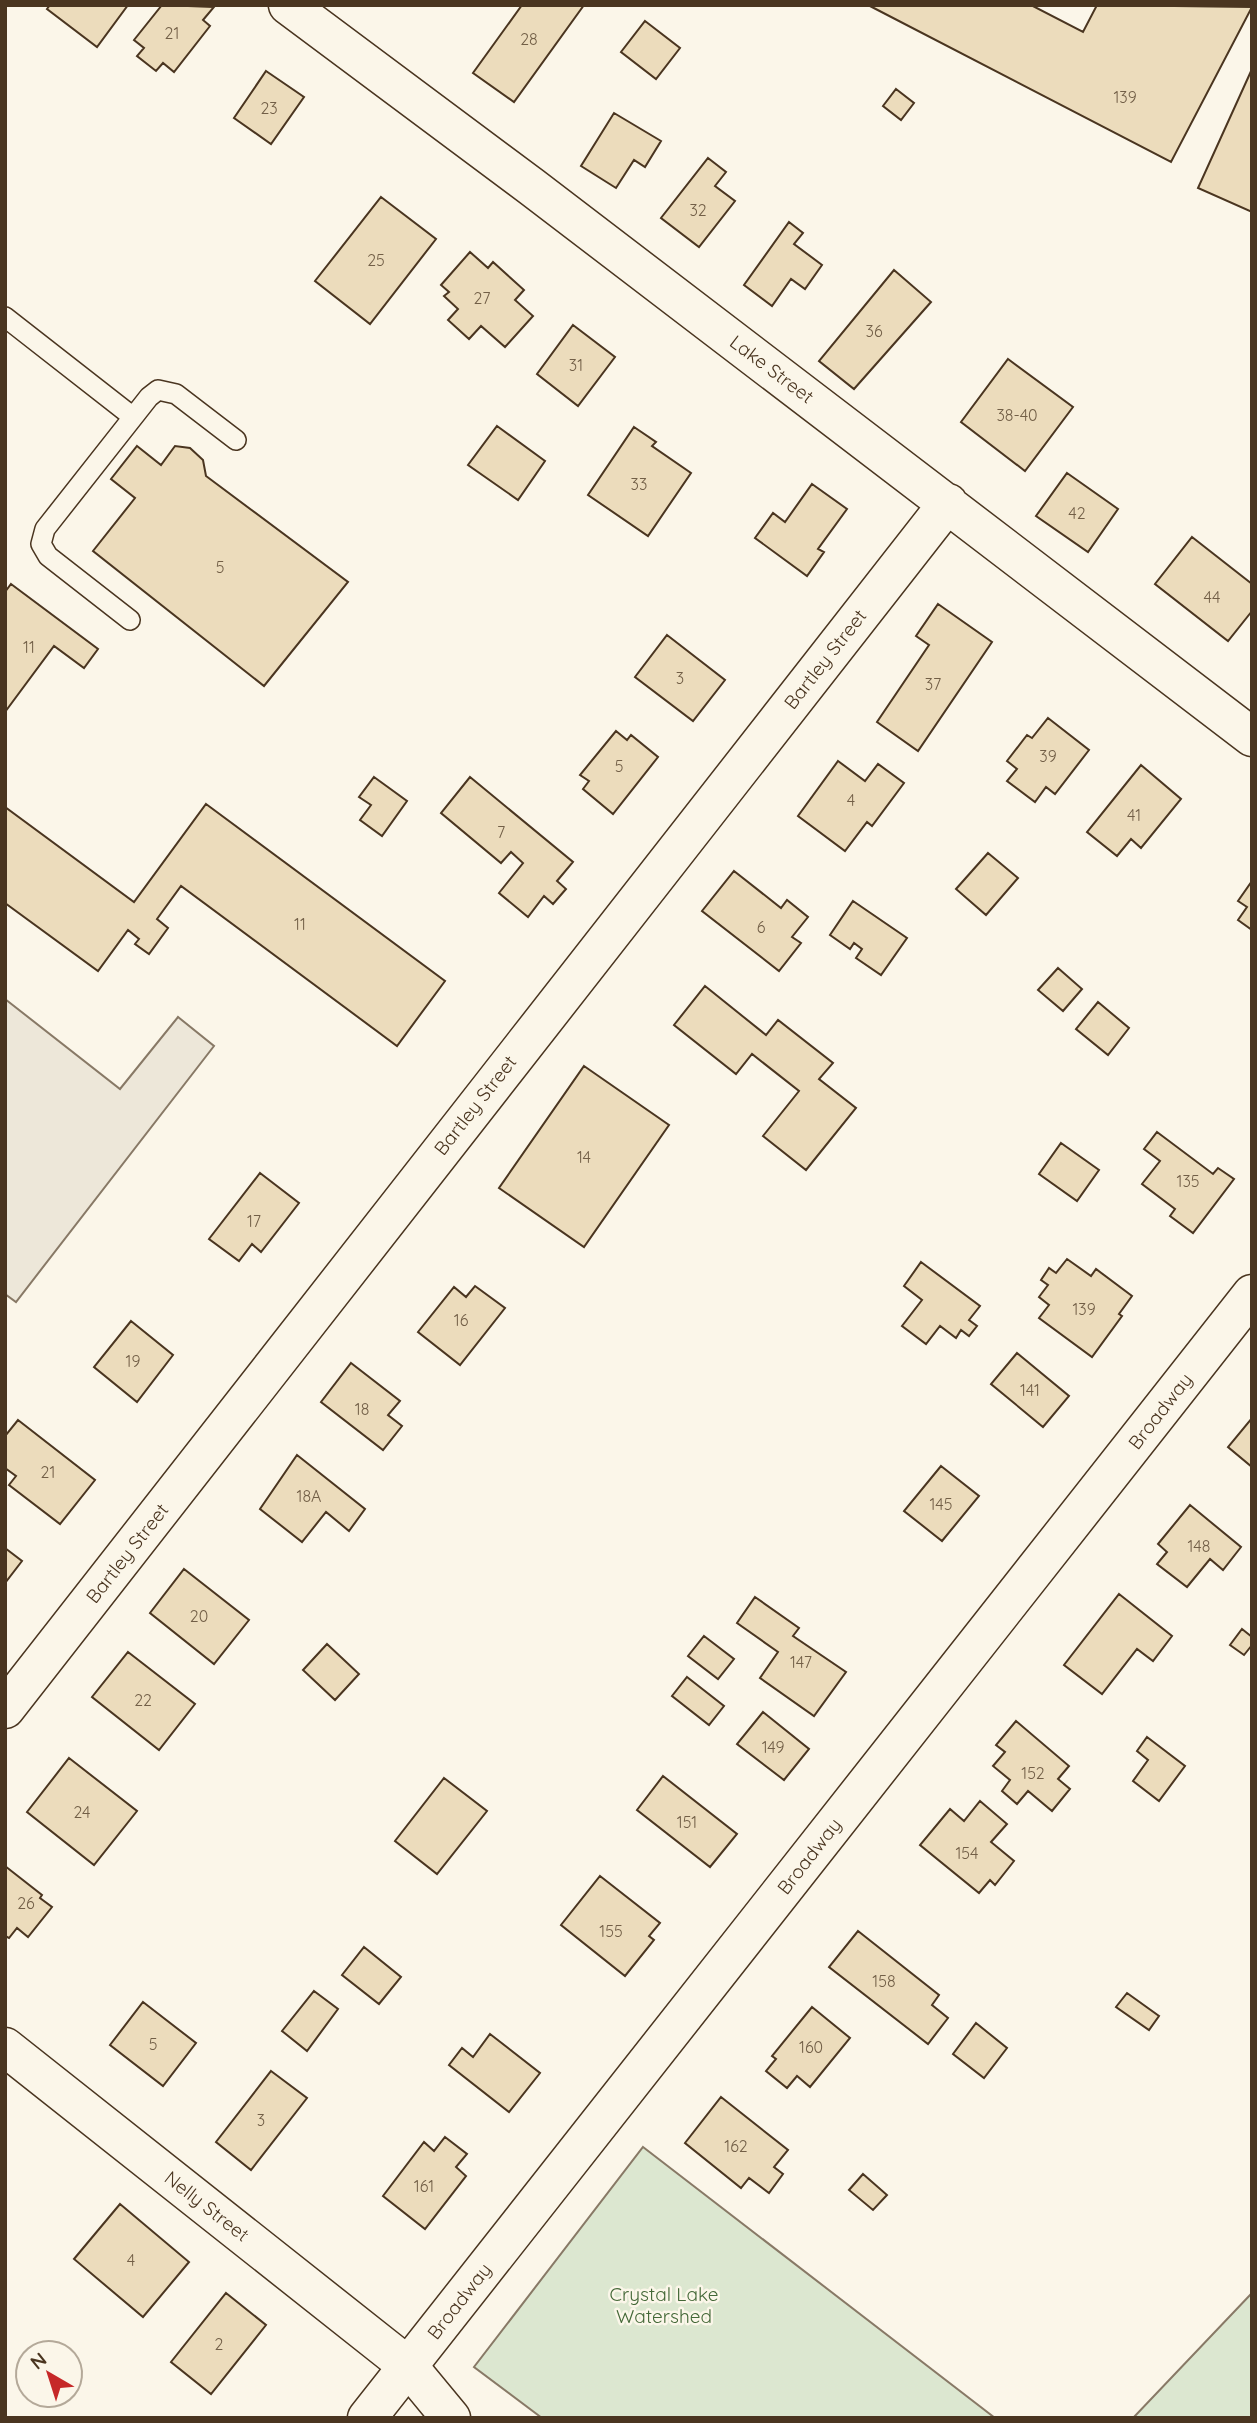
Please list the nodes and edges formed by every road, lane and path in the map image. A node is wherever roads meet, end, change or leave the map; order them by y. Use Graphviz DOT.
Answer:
graph roads {
  1 [pos="288,5"];
  2 [pos="8,325"];
  3 [pos="133,417"];
  4 [pos="236,440"];
  5 [pos="948,503"];
  6 [pos="130,620"];
  7 [pos="1252,737"];
  8 [pos="1252,1294"];
  9 [pos="5,1709"];
  10 [pos="5,2046"];
  11 [pos="408,2365"];
  12 [pos="367,2418"];
  13 [pos="451,2418"];
  1 -- 5 [label="street, Lake Street"];
  2 -- 3 [label="lane"];
  3 -- 4 [label="lane"];
  3 -- 6 [label="lane"];
  5 -- 7 [label="street, Lake Street"];
  5 -- 9 [label="street, Bartley Street"];
  8 -- 11 [label="street, Broadway"];
  10 -- 11 [label="street, Nelly Street"];
  11 -- 12 [label="street, Broadway"];
  11 -- 13 [label="street, Nelly Street"];
}
